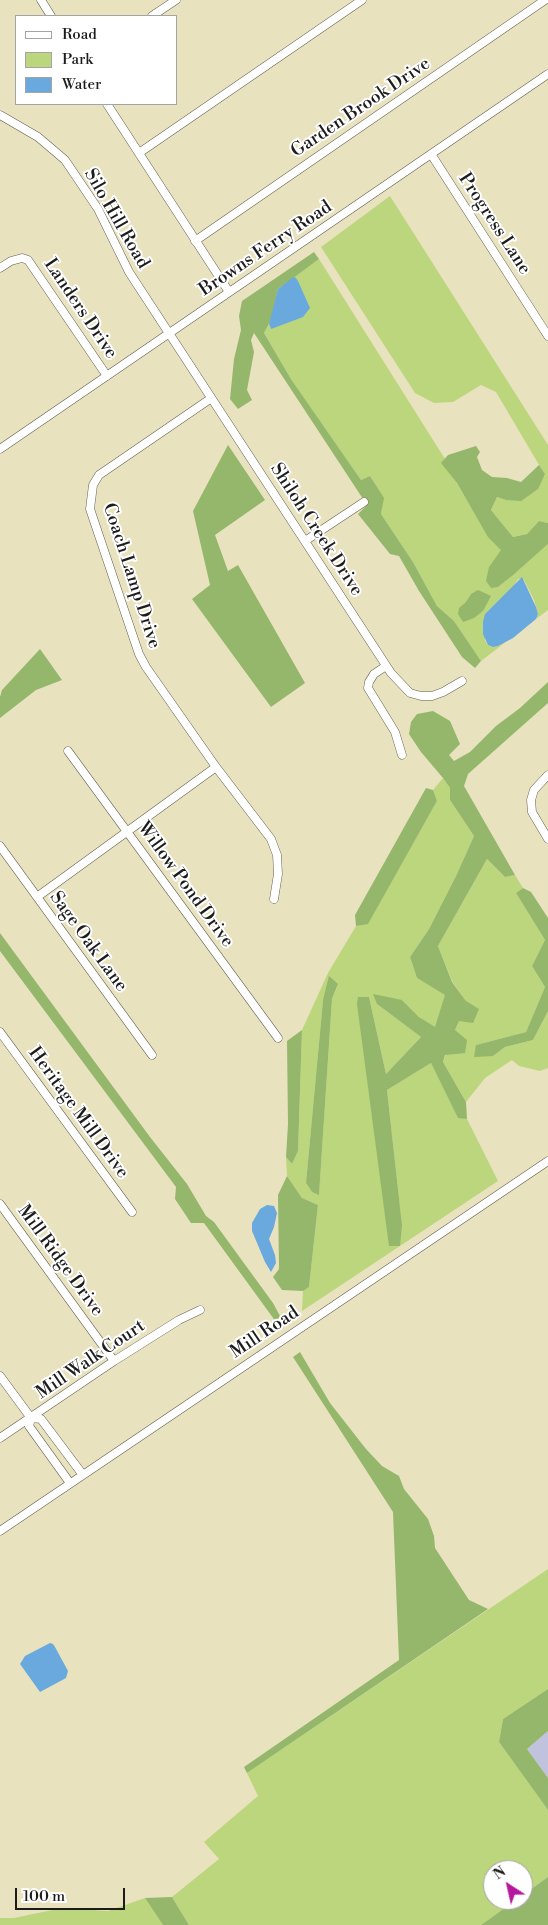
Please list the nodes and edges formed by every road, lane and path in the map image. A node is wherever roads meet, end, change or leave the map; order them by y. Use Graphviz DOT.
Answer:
graph roads {
  1 [pos="41,0"];
  2 [pos="176,0"];
  3 [pos="362,0"];
  4 [pos="545,0"];
  5 [pos="50,15"];
  6 [pos="154,15"];
  7 [pos="548,74"];
  8 [pos="108,105"];
  9 [pos="0,115"];
  10 [pos="139,153"];
  11 [pos="431,154"];
  12 [pos="195,241"];
  13 [pos="0,268"];
  14 [pos="229,292"];
  15 [pos="169,333"];
  16 [pos="548,336"];
  17 [pos="107,376"];
  18 [pos="210,399"];
  19 [pos="0,449"];
  20 [pos="364,502"];
  21 [pos="306,541"];
  22 [pos="386,666"];
  23 [pos="462,681"];
  24 [pos="68,751"];
  25 [pos="402,755"];
  26 [pos="216,767"];
  27 [pos="548,775"];
  28 [pos="128,832"];
  29 [pos="548,839"];
  30 [pos="0,846"];
  31 [pos="37,897"];
  32 [pos="274,899"];
  33 [pos="0,1032"];
  34 [pos="278,1038"];
  35 [pos="152,1055"];
  36 [pos="548,1162"];
  37 [pos="0,1204"];
  38 [pos="132,1212"];
  39 [pos="200,1310"];
  40 [pos="114,1361"];
  41 [pos="0,1376"];
  42 [pos="31,1418"];
  43 [pos="0,1438"];
  44 [pos="83,1475"];
  45 [pos="70,1483"];
  46 [pos="0,1531"];
  1 -- 5 [label="street"];
  2 -- 6 [label="street"];
  3 -- 10 [label="street"];
  4 -- 12 [label="street, Garden Brook Drive"];
  7 -- 11 [label="street, Browns Ferry Road"];
  8 -- 10 [label="street"];
  9 -- 15 [label="street, Silo Hill Road"];
  10 -- 12 [label="street"];
  11 -- 14 [label="street, Browns Ferry Road"];
  11 -- 16 [label="street, Progress Lane"];
  12 -- 14 [label="street"];
  13 -- 17 [label="street, Landers Drive"];
  14 -- 15 [label="street, Browns Ferry Road"];
  15 -- 17 [label="street, Browns Ferry Road"];
  15 -- 18 [label="street, Shiloh Creek Drive"];
  17 -- 19 [label="street, Browns Ferry Road"];
  18 -- 21 [label="street, Shiloh Creek Drive"];
  18 -- 26 [label="street, Coach Lamp Drive"];
  20 -- 21 [label="street"];
  21 -- 22 [label="street, Shiloh Creek Drive"];
  22 -- 23 [label="street, Shiloh Creek Drive"];
  22 -- 25 [label="street"];
  24 -- 28 [label="street, Willow Pond Drive"];
  26 -- 28 [label="street"];
  26 -- 32 [label="street, Coach Lamp Drive"];
  27 -- 29 [label="street"];
  28 -- 31 [label="street"];
  28 -- 34 [label="street, Willow Pond Drive"];
  30 -- 31 [label="street, Sage Oak Lane"];
  31 -- 35 [label="street, Sage Oak Lane"];
  33 -- 38 [label="street, Heritage Mill Drive"];
  36 -- 44 [label="street, Mill Road"];
  37 -- 40 [label="street, Mill Ridge Drive"];
  39 -- 40 [label="street, Mill Walk Court"];
  40 -- 42 [label="street, Mill Walk Court"];
  41 -- 42 [label="street"];
  42 -- 43 [label="street, Mill Walk Court"];
  42 -- 44 [label="street"];
  42 -- 45 [label="street"];
  44 -- 45 [label="street, Mill Road"];
  45 -- 46 [label="street, Mill Road"];
}
